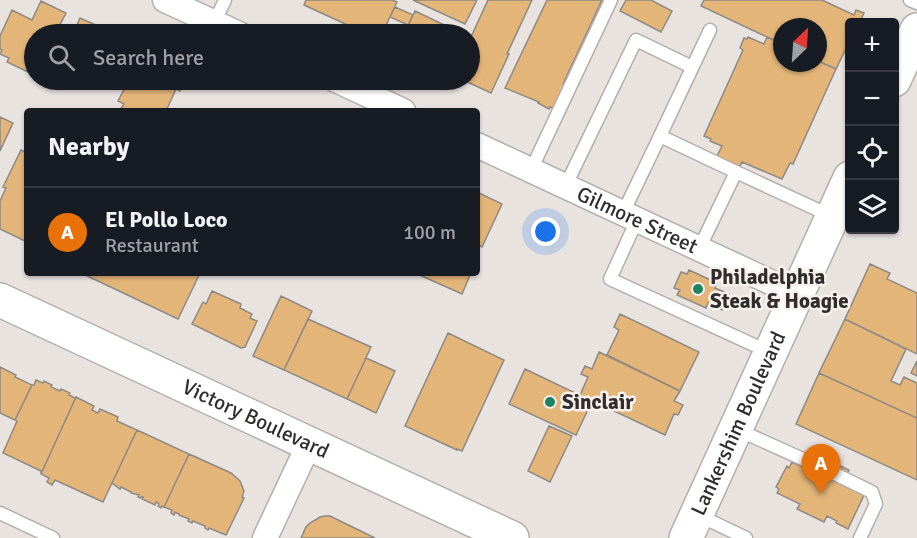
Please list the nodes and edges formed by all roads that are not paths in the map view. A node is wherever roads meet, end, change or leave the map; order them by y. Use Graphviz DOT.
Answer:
graph roads {
  1 [pos="165,0"];
  2 [pos="225,0"];
  3 [pos="611,0"];
  4 [pos="910,0"];
  5 [pos="917,3"];
  6 [pos="214,23"];
  7 [pos="710,30"];
  8 [pos="917,30"];
  9 [pos="692,67"];
  10 [pos="898,72"];
  11 [pos="358,90"];
  12 [pos="397,108"];
  13 [pos="660,136"];
  14 [pos="480,146"];
  15 [pos="531,170"];
  16 [pos="736,172"];
  17 [pos="848,180"];
  18 [pos="566,186"];
  19 [pos="832,216"];
  20 [pos="630,217"];
  21 [pos="699,249"];
  22 [pos="796,294"];
  23 [pos="0,300"];
  24 [pos="770,353"];
  25 [pos="735,429"];
  26 [pos="309,444"];
  27 [pos="0,513"];
  28 [pos="691,526"];
  29 [pos="53,538"];
  30 [pos="265,538"];
  31 [pos="512,538"];
  32 [pos="746,538"];
  33 [pos="860,538"];
  1 -- 6 [label="street"];
  2 -- 6 [label="lane"];
  3 -- 15 [label="lane"];
  4 -- 5 [label="lane"];
  7 -- 9 [label="lane"];
  8 -- 10 [label="main road"];
  9 -- 13 [label="lane"];
  9 -- 18 [label="lane"];
  11 -- 12 [label="street"];
  13 -- 16 [label="lane"];
  13 -- 20 [label="lane"];
  14 -- 15 [label="street, Gilmore Street"];
  15 -- 18 [label="street, Gilmore Street"];
  16 -- 19 [label="lane"];
  16 -- 21 [label="lane"];
  17 -- 19 [label="main road, Lankershim Boulevard"];
  18 -- 20 [label="street, Gilmore Street"];
  19 -- 22 [label="main road, Lankershim Boulevard"];
  20 -- 21 [label="street, Gilmore Street"];
  20 -- 24 [label="lane"];
  21 -- 22 [label="street, Gilmore Street"];
  22 -- 24 [label="main road, Lankershim Boulevard"];
  23 -- 26 [label="main road, Victory Boulevard"];
  24 -- 25 [label="main road, Lankershim Boulevard"];
  25 -- 28 [label="main road, Lankershim Boulevard"];
  25 -- 33 [label="lane"];
  26 -- 30 [label="street"];
  26 -- 31 [label="main road, Victory Boulevard"];
  27 -- 29 [label="lane"];
  28 -- 32 [label="lane"];
}
